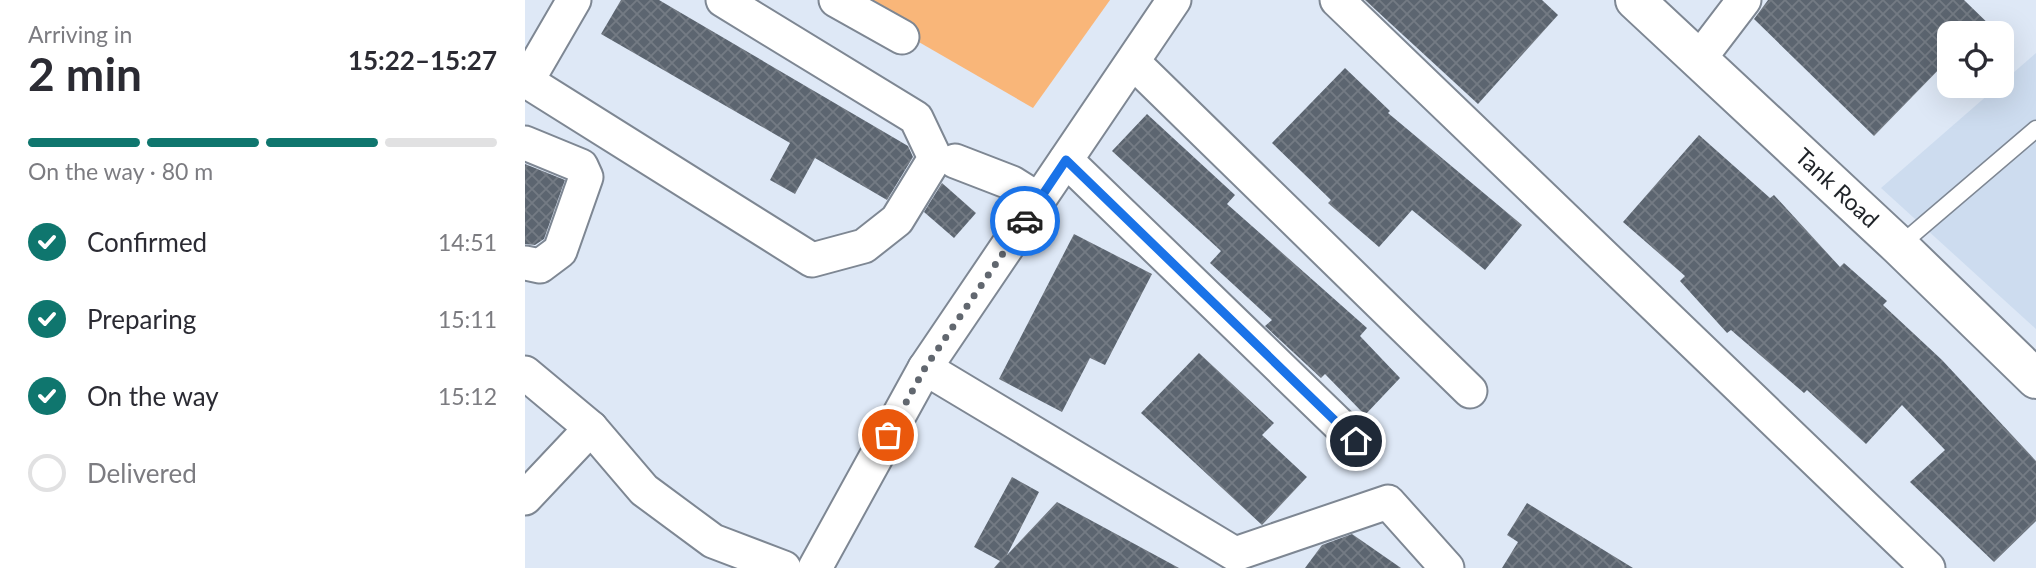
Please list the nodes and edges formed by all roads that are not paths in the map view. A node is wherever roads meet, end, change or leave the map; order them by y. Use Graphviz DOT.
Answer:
graph roads {
  1 [pos="573,0"];
  2 [pos="723,0"];
  3 [pos="836,0"];
  4 [pos="1174,0"];
  5 [pos="1337,0"];
  6 [pos="1635,0"];
  7 [pos="1744,0"];
  8 [pos="902,37"];
  9 [pos="1699,59"];
  10 [pos="1133,62"];
  11 [pos="526,80"];
  12 [pos="2036,129"];
  13 [pos="525,143"];
  14 [pos="1066,160"];
  15 [pos="955,161"];
  16 [pos="1039,200"];
  17 [pos="1899,246"];
  18 [pos="525,263"];
  19 [pos="925,368"];
  20 [pos="525,373"];
  21 [pos="2036,379"];
  22 [pos="1470,391"];
  23 [pos="591,428"];
  24 [pos="1356,441"];
  25 [pos="525,498"];
  26 [pos="784,568"];
  27 [pos="815,568"];
  28 [pos="1447,568"];
  29 [pos="1928,568"];
  1 -- 11 [label="street"];
  2 -- 11 [label="street"];
  3 -- 8 [label="street"];
  4 -- 10 [label="street"];
  5 -- 29 [label="street"];
  6 -- 9 [label="street, Tank Road"];
  7 -- 9 [label="street"];
  9 -- 17 [label="street, Tank Road"];
  10 -- 14 [label="street"];
  10 -- 22 [label="street"];
  12 -- 17 [label="lane"];
  13 -- 18 [label="street"];
  14 -- 16 [label="street"];
  14 -- 24 [label="street"];
  15 -- 16 [label="street"];
  16 -- 19 [label="street"];
  17 -- 21 [label="street, Tank Road"];
  19 -- 27 [label="street"];
  19 -- 28 [label="street"];
  20 -- 23 [label="street"];
  23 -- 25 [label="street"];
  23 -- 26 [label="street"];
}
